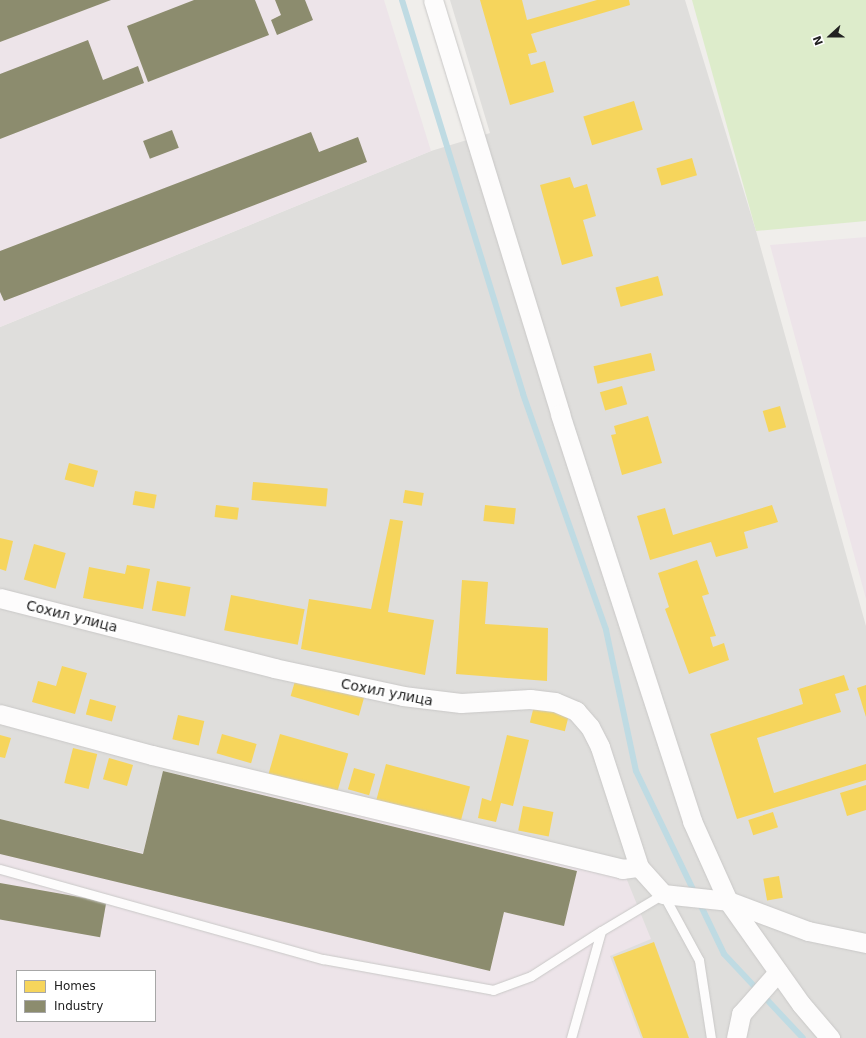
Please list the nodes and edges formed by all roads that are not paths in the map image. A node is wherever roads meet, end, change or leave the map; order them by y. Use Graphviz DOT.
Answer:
graph roads {
  1 [pos="433,0"];
  2 [pos="0,598"];
  3 [pos="0,714"];
  4 [pos="639,867"];
  5 [pos="0,869"];
  6 [pos="664,894"];
  7 [pos="728,901"];
  8 [pos="601,931"];
  9 [pos="866,944"];
  10 [pos="778,972"];
  11 [pos="571,1038"];
  12 [pos="711,1038"];
  13 [pos="736,1038"];
  14 [pos="830,1038"];
  1 -- 7 [label="street"];
  2 -- 4 [label="street, Сохил улица"];
  3 -- 4 [label="street"];
  4 -- 6 [label="street, Сохил улица"];
  5 -- 8 [label="lane"];
  6 -- 7 [label="street"];
  6 -- 8 [label="lane"];
  6 -- 12 [label="lane"];
  7 -- 9 [label="street"];
  7 -- 10 [label="street"];
  8 -- 11 [label="lane"];
  10 -- 13 [label="street"];
  10 -- 14 [label="street"];
}
